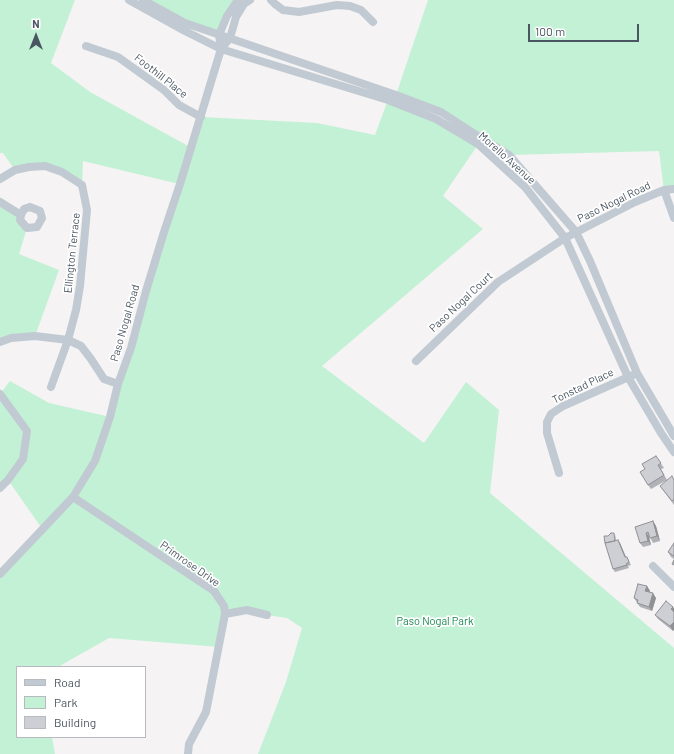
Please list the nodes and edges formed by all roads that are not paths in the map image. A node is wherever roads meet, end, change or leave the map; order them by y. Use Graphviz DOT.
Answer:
graph roads {
  1 [pos="129,0"];
  2 [pos="143,0"];
  3 [pos="238,0"];
  4 [pos="250,0"];
  5 [pos="271,0"];
  6 [pos="373,22"];
  7 [pos="219,35"];
  8 [pos="230,38"];
  9 [pos="86,46"];
  10 [pos="221,49"];
  11 [pos="201,117"];
  12 [pos="0,179"];
  13 [pos="674,189"];
  14 [pos="664,190"];
  15 [pos="0,202"];
  16 [pos="21,215"];
  17 [pos="674,218"];
  18 [pos="576,232"];
  19 [pos="565,238"];
  20 [pos="68,340"];
  21 [pos="0,342"];
  22 [pos="416,361"];
  23 [pos="637,373"];
  24 [pos="628,377"];
  25 [pos="118,384"];
  26 [pos="52,387"];
  27 [pos="0,394"];
  28 [pos="674,436"];
  29 [pos="674,452"];
  30 [pos="559,473"];
  31 [pos="0,488"];
  32 [pos="73,497"];
  33 [pos="653,566"];
  34 [pos="0,574"];
  35 [pos="674,587"];
  36 [pos="225,614"];
  37 [pos="267,615"];
  38 [pos="188,754"];
  1 -- 10 [label="street, Morello Avenue"];
  2 -- 7 [label="street, Morello Avenue"];
  3 -- 7 [label="street"];
  4 -- 8 [label="street"];
  5 -- 6 [label="street"];
  7 -- 8 [label="street, Morello Avenue"];
  7 -- 10 [label="street"];
  8 -- 10 [label="street"];
  8 -- 18 [label="street, Morello Avenue"];
  9 -- 11 [label="street, Foothill Place"];
  10 -- 11 [label="street, Paso Nogal Road"];
  10 -- 19 [label="street, Morello Avenue"];
  11 -- 25 [label="street, Paso Nogal Road"];
  12 -- 20 [label="street, Ellington Terrace"];
  13 -- 14 [label="street, Paso Nogal Road"];
  14 -- 17 [label="street"];
  14 -- 18 [label="street, Paso Nogal Road"];
  15 -- 16 [label="street"];
  18 -- 19 [label="street, Paso Nogal Road"];
  18 -- 23 [label="street, Morello Avenue"];
  19 -- 22 [label="street, Paso Nogal Court"];
  19 -- 24 [label="street, Morello Avenue"];
  20 -- 21 [label="street"];
  20 -- 25 [label="street"];
  20 -- 26 [label="street"];
  23 -- 24 [label="street, Tonstad Place"];
  23 -- 28 [label="street, Morello Avenue"];
  24 -- 29 [label="street, Morello Avenue"];
  24 -- 30 [label="street, Tonstad Place"];
  25 -- 32 [label="street, Paso Nogal Road"];
  27 -- 31 [label="street"];
  32 -- 34 [label="street, Paso Nogal Road"];
  32 -- 36 [label="street, Primrose Drive"];
  33 -- 35 [label="street"];
  36 -- 37 [label="street"];
  36 -- 38 [label="street"];
}
